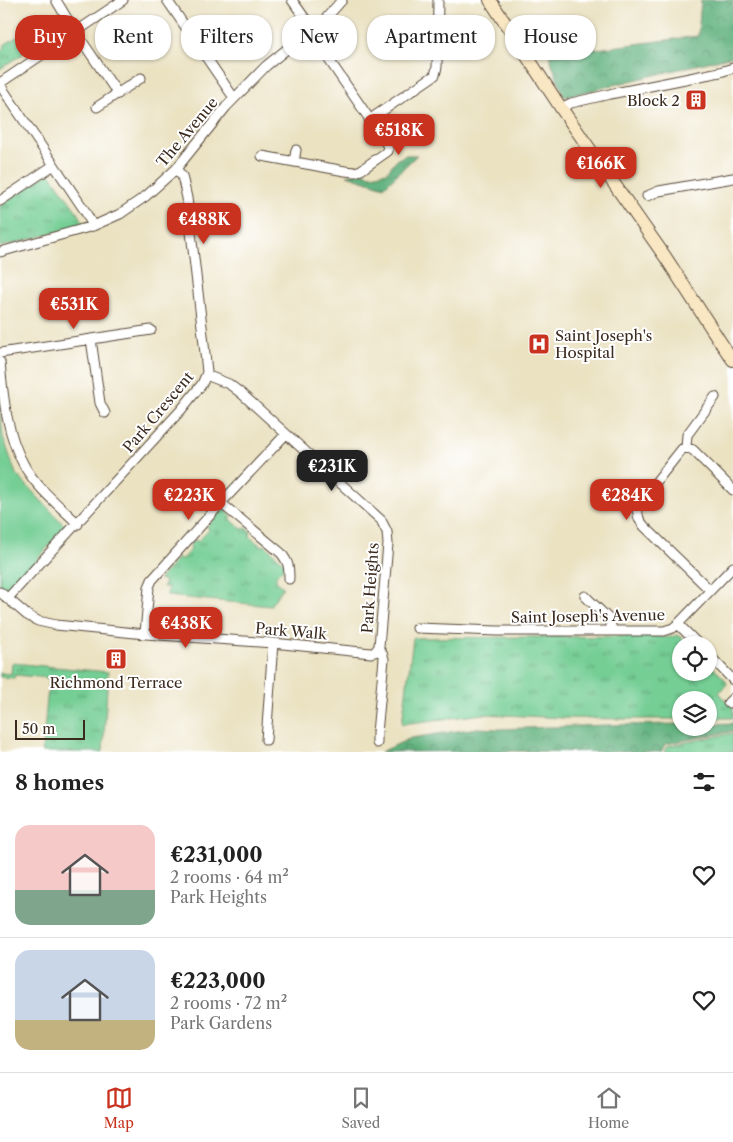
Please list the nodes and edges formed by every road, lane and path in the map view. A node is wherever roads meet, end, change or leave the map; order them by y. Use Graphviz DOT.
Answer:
graph roads {
  1 [pos="56,0"];
  2 [pos="124,0"];
  3 [pos="167,0"];
  4 [pos="292,0"];
  5 [pos="342,0"];
  6 [pos="438,0"];
  7 [pos="490,0"];
  8 [pos="65,15"];
  9 [pos="303,15"];
  10 [pos="329,15"];
  11 [pos="85,26"];
  12 [pos="85,45"];
  13 [pos="282,52"];
  14 [pos="35,60"];
  15 [pos="329,60"];
  16 [pos="733,68"];
  17 [pos="141,78"];
  18 [pos="0,84"];
  19 [pos="118,94"];
  20 [pos="234,98"];
  21 [pos="97,107"];
  22 [pos="561,108"];
  23 [pos="369,120"];
  24 [pos="296,150"];
  25 [pos="262,156"];
  26 [pos="294,162"];
  27 [pos="54,165"];
  28 [pos="176,169"];
  29 [pos="733,178"];
  30 [pos="647,196"];
  31 [pos="0,201"];
  32 [pos="93,226"];
  33 [pos="0,252"];
  34 [pos="151,330"];
  35 [pos="91,339"];
  36 [pos="0,353"];
  37 [pos="733,360"];
  38 [pos="0,362"];
  39 [pos="206,375"];
  40 [pos="715,398"];
  41 [pos="106,413"];
  42 [pos="286,434"];
  43 [pos="686,447"];
  44 [pos="733,490"];
  45 [pos="221,503"];
  46 [pos="78,524"];
  47 [pos="733,567"];
  48 [pos="289,580"];
  49 [pos="710,590"];
  50 [pos="4,596"];
  51 [pos="585,596"];
  52 [pos="678,624"];
  53 [pos="417,628"];
  54 [pos="612,631"];
  55 [pos="145,634"];
  56 [pos="690,636"];
  57 [pos="273,643"];
  58 [pos="378,648"];
  59 [pos="717,663"];
  60 [pos="733,680"];
  61 [pos="266,740"];
  62 [pos="377,743"];
  1 -- 8 [label="street"];
  2 -- 11 [label="street"];
  3 -- 20 [label="street"];
  4 -- 9 [label="street"];
  5 -- 10 [label="street, The Avenue"];
  6 -- 23 [label="street"];
  7 -- 22 [label="street"];
  12 -- 19 [label="street"];
  13 -- 20 [label="street, The Avenue"];
  14 -- 18 [label="street"];
  15 -- 23 [label="street"];
  16 -- 22 [label="street"];
  17 -- 19 [label="street"];
  18 -- 27 [label="street"];
  19 -- 21 [label="street"];
  20 -- 28 [label="street, The Avenue"];
  22 -- 37 [label="street"];
  23 -- 26 [label="street"];
  24 -- 26 [label="street"];
  25 -- 26 [label="street"];
  27 -- 31 [label="street"];
  27 -- 32 [label="street"];
  28 -- 32 [label="street, The Avenue"];
  28 -- 39 [label="street, Park Crescent"];
  29 -- 30 [label="street"];
  32 -- 33 [label="street, The Avenue"];
  34 -- 35 [label="street"];
  35 -- 36 [label="street"];
  35 -- 41 [label="street"];
  38 -- 46 [label="street"];
  39 -- 42 [label="street, Park Heights"];
  39 -- 46 [label="street, Park Crescent"];
  40 -- 43 [label="street"];
  42 -- 45 [label="street"];
  42 -- 58 [label="street, Park Heights"];
  43 -- 44 [label="street"];
  43 -- 49 [label="street"];
  45 -- 48 [label="street"];
  45 -- 55 [label="street"];
  46 -- 50 [label="street, Park Crescent"];
  47 -- 49 [label="street, Saint Joseph's Avenue"];
  49 -- 52 [label="street, Saint Joseph's Avenue"];
  50 -- 55 [label="street, Park Walk"];
  51 -- 54 [label="street"];
  52 -- 54 [label="street, Saint Joseph's Avenue"];
  52 -- 56 [label="street"];
  53 -- 54 [label="street, Saint Joseph's Avenue"];
  55 -- 57 [label="street, Park Walk"];
  57 -- 58 [label="street, Park Walk"];
  57 -- 61 [label="street"];
  58 -- 62 [label="street"];
  59 -- 60 [label="street"];
}
